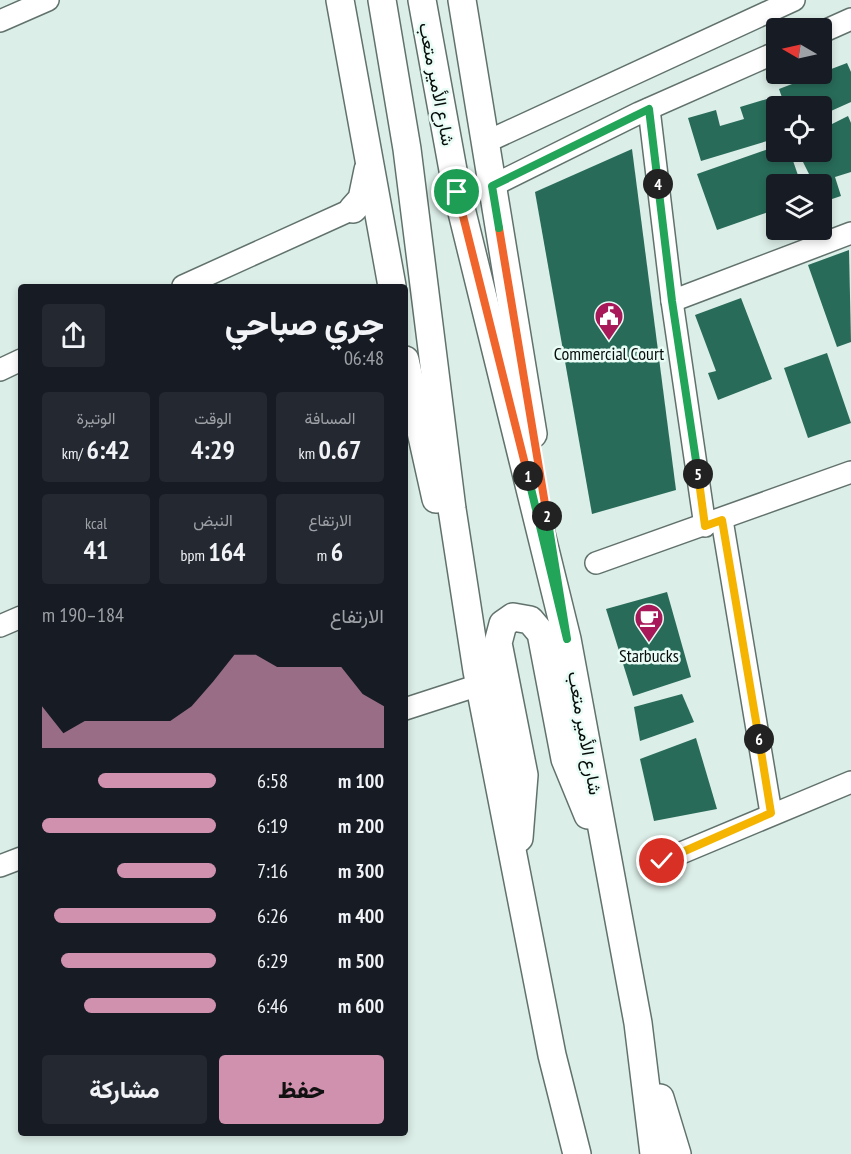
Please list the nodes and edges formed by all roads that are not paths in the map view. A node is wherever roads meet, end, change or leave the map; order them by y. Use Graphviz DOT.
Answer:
graph roads {
  1 [pos="48,0"];
  2 [pos="340,0"];
  3 [pos="382,0"];
  4 [pos="422,0"];
  5 [pos="462,0"];
  6 [pos="794,0"];
  7 [pos="851,19"];
  8 [pos="0,21"];
  9 [pos="832,28"];
  10 [pos="766,57"];
  11 [pos="649,109"];
  12 [pos="486,142"];
  13 [pos="368,154"];
  14 [pos="492,186"];
  15 [pos="353,209"];
  16 [pos="851,233"];
  17 [pos="187,284"];
  18 [pos="392,284"];
  19 [pos="672,301"];
  20 [pos="18,361"];
  21 [pos="0,370"];
  22 [pos="408,373"];
  23 [pos="851,472"];
  24 [pos="714,523"];
  25 [pos="597,563"];
  26 [pos="18,618"];
  27 [pos="0,626"];
  28 [pos="567,639"];
  29 [pos="478,678"];
  30 [pos="408,708"];
  31 [pos="851,782"];
  32 [pos="771,813"];
  33 [pos="18,859"];
  34 [pos="662,861"];
  35 [pos="608,863"];
  36 [pos="0,866"];
  37 [pos="516,871"];
  38 [pos="638,1023"];
  39 [pos="552,1055"];
  40 [pos="564,1154"];
  41 [pos="577,1154"];
  42 [pos="654,1154"];
  43 [pos="677,1154"];
  1 -- 8 [label="street"];
  2 -- 13 [label="main road"];
  3 -- 29 [label="main road"];
  4 -- 28 [label="main road, شارع الأمير متعب"];
  5 -- 12 [label="main road"];
  6 -- 12 [label="street"];
  7 -- 9 [label="street"];
  10 -- 11 [label="street"];
  11 -- 14 [label="street"];
  11 -- 19 [label="street"];
  12 -- 14 [label="main road"];
  13 -- 15 [label="main road"];
  13 -- 18 [label="main road"];
  14 -- 28 [label="main road"];
  15 -- 17 [label="street"];
  16 -- 19 [label="street"];
  19 -- 24 [label="street"];
  20 -- 21 [label="street"];
  22 -- 29 [label="main road"];
  23 -- 24 [label="street"];
  24 -- 25 [label="street"];
  24 -- 32 [label="street"];
  26 -- 27 [label="street"];
  28 -- 35 [label="main road, شارع الأمير متعب"];
  29 -- 30 [label="street"];
  29 -- 37 [label="main road"];
  31 -- 32 [label="street"];
  32 -- 34 [label="street"];
  33 -- 36 [label="street"];
  35 -- 37 [label="main road"];
  35 -- 38 [label="main road, شارع الأمير متعب"];
  37 -- 39 [label="main road"];
  38 -- 42 [label="main road, شارع الأمير متعب"];
  38 -- 43 [label="main road"];
  39 -- 40 [label="main road"];
  39 -- 41 [label="main road"];
}
